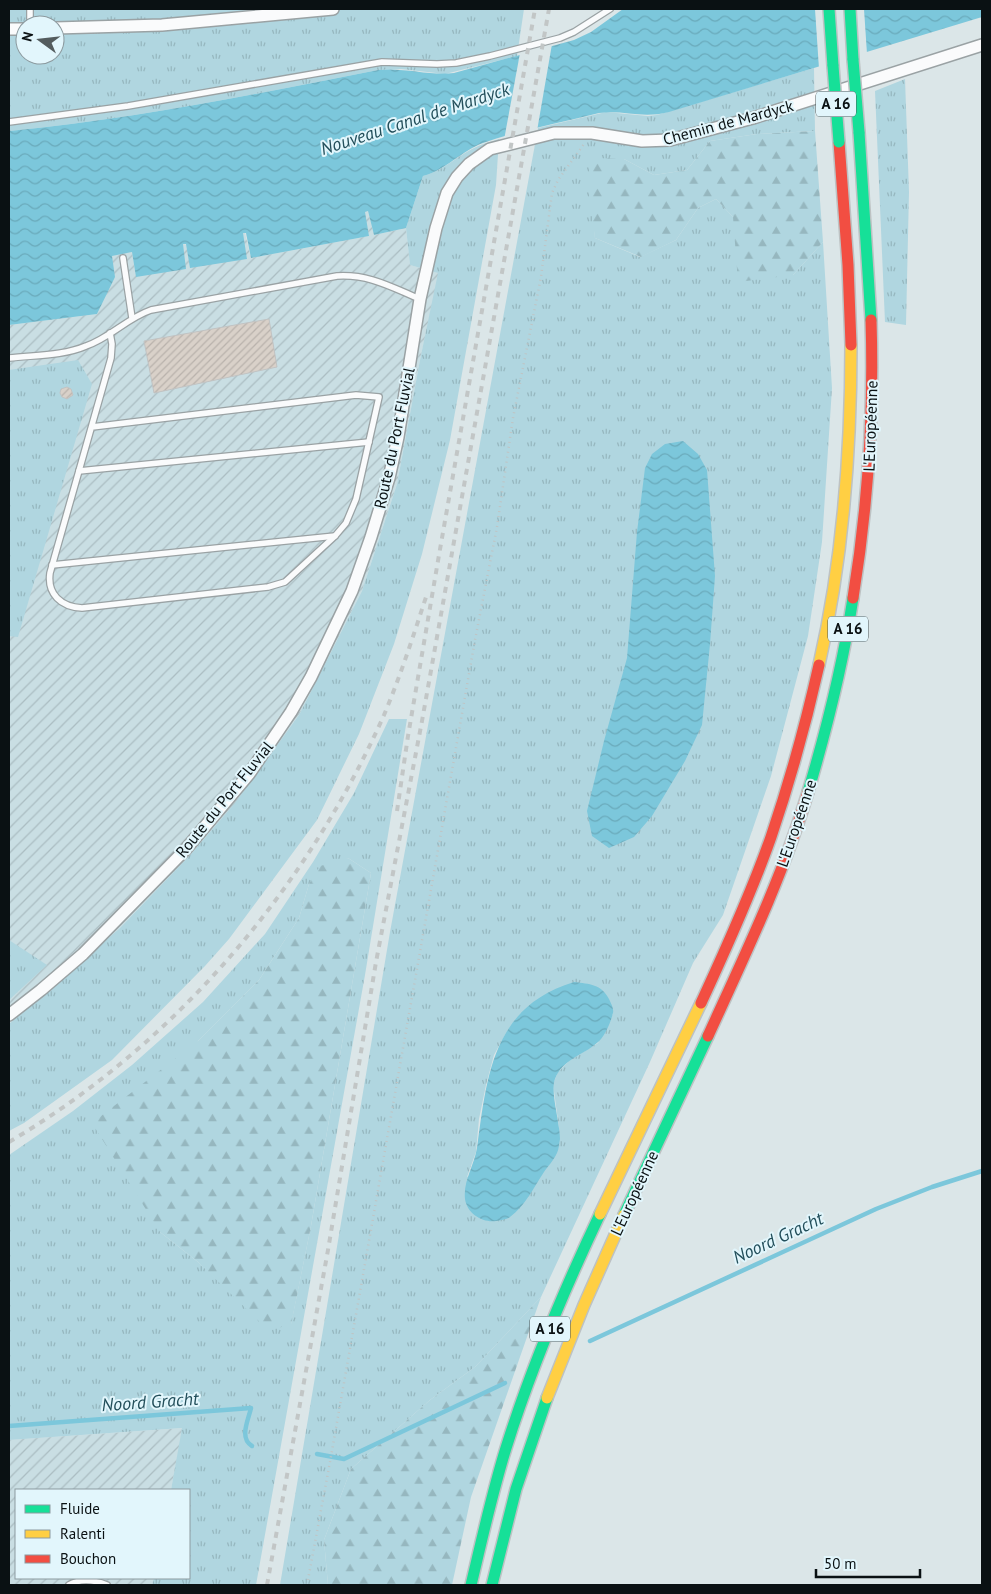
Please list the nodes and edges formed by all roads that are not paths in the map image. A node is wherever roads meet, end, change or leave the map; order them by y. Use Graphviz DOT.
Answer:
graph roads {
  1 [pos="333,9"];
  2 [pos="610,9"];
  3 [pos="829,9"];
  4 [pos="850,9"];
  5 [pos="65,28"];
  6 [pos="982,45"];
  7 [pos="9,122"];
  8 [pos="123,258"];
  9 [pos="420,299"];
  10 [pos="132,318"];
  11 [pos="110,332"];
  12 [pos="9,358"];
  13 [pos="92,427"];
  14 [pos="369,442"];
  15 [pos="79,471"];
  16 [pos="335,536"];
  17 [pos="52,565"];
  18 [pos="9,1014"];
  19 [pos="69,1585"];
  20 [pos="107,1585"];
  21 [pos="471,1585"];
  22 [pos="492,1585"];
  1 -- 5 [label="street"];
  2 -- 7 [label="lane"];
  3 -- 21 [label="highway, L'Européenne / A 16, bridge"];
  4 -- 22 [label="highway, L'Européenne / A 16, bridge"];
  6 -- 9 [label="street, Chemin de Mardyck"];
  8 -- 10 [label="lane"];
  9 -- 10 [label="lane"];
  9 -- 18 [label="street, Route du Port Fluvial"];
  10 -- 11 [label="lane"];
  11 -- 12 [label="lane"];
  11 -- 13 [label="lane"];
  13 -- 14 [label="lane"];
  13 -- 15 [label="lane"];
  14 -- 15 [label="lane"];
  14 -- 16 [label="lane"];
  15 -- 17 [label="lane"];
  16 -- 17 [label="lane"];
  16 -- 17 [label="lane"];
  19 -- 20 [label="lane"];
}
